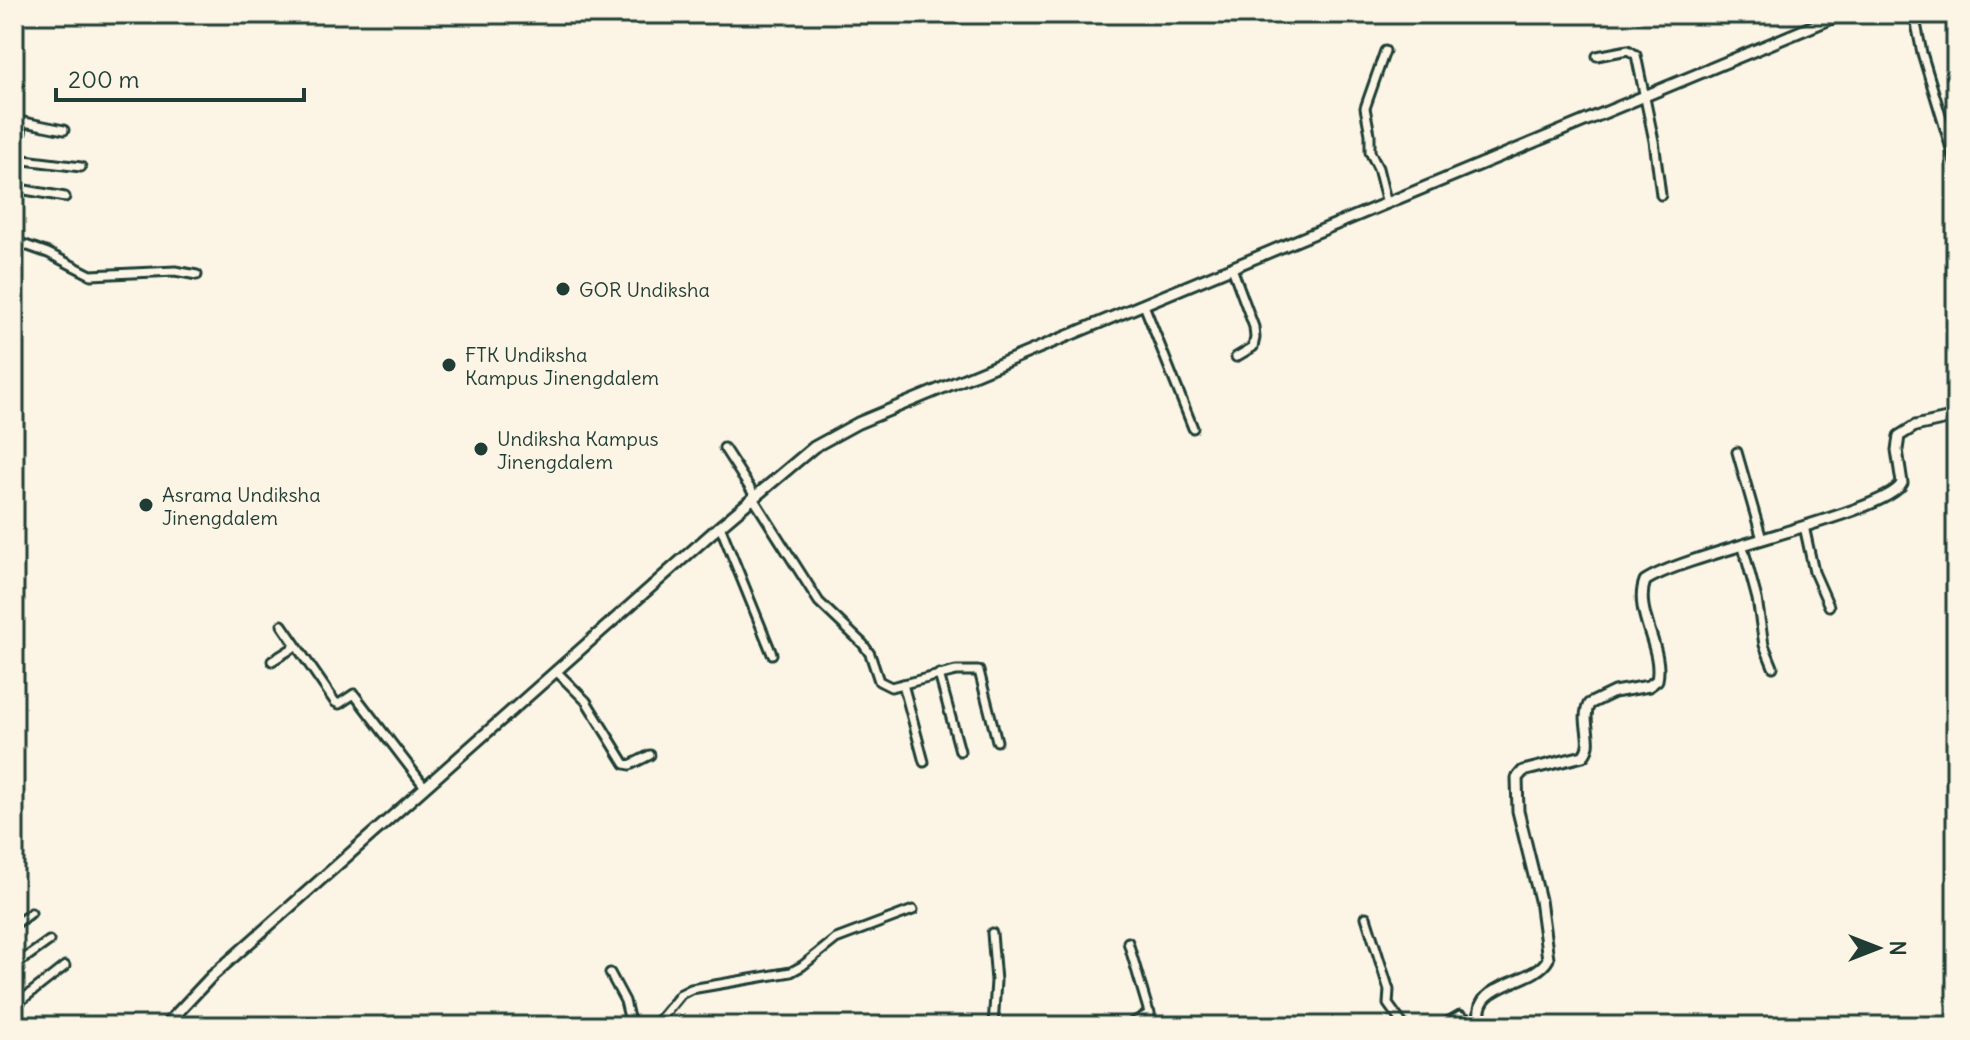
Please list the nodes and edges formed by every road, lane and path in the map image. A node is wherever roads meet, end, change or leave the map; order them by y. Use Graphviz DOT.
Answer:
graph roads {
  1 [pos="1842,14"];
  2 [pos="1914,14"];
  3 [pos="1385,51"];
  4 [pos="1597,56"];
  5 [pos="1646,97"];
  6 [pos="18,121"];
  7 [pos="64,130"];
  8 [pos="16,155"];
  9 [pos="1956,165"];
  10 [pos="81,167"];
  11 [pos="14,169"];
  12 [pos="14,188"];
  13 [pos="1661,195"];
  14 [pos="65,197"];
  15 [pos="1387,204"];
  16 [pos="14,241"];
  17 [pos="1232,268"];
  18 [pos="197,275"];
  19 [pos="1144,305"];
  20 [pos="1236,357"];
  21 [pos="1956,417"];
  22 [pos="1193,428"];
  23 [pos="724,448"];
  24 [pos="1737,452"];
  25 [pos="754,497"];
  26 [pos="720,526"];
  27 [pos="1804,526"];
  28 [pos="1762,539"];
  29 [pos="1743,547"];
  30 [pos="1829,606"];
  31 [pos="282,625"];
  32 [pos="296,646"];
  33 [pos="772,654"];
  34 [pos="272,661"];
  35 [pos="1773,667"];
  36 [pos="556,671"];
  37 [pos="939,674"];
  38 [pos="903,684"];
  39 [pos="997,741"];
  40 [pos="960,751"];
  41 [pos="650,755"];
  42 [pos="924,762"];
  43 [pos="425,787"];
  44 [pos="913,910"];
  45 [pos="31,913"];
  46 [pos="1366,917"];
  47 [pos="14,925"];
  48 [pos="992,933"];
  49 [pos="49,941"];
  50 [pos="1128,942"];
  51 [pos="14,966"];
  52 [pos="65,966"];
  53 [pos="610,973"];
  54 [pos="14,1006"];
  55 [pos="1150,1013"];
  56 [pos="165,1026"];
  57 [pos="633,1026"];
  58 [pos="993,1026"];
  59 [pos="1127,1026"];
  60 [pos="1153,1026"];
  61 [pos="1404,1026"];
  62 [pos="1441,1026"];
  63 [pos="1481,1026"];
  1 -- 5 [label="street"];
  2 -- 9 [label="street"];
  3 -- 15 [label="street"];
  4 -- 5 [label="street"];
  5 -- 13 [label="street"];
  5 -- 15 [label="street"];
  6 -- 7 [label="street"];
  6 -- 8 [label="street"];
  8 -- 10 [label="street"];
  8 -- 11 [label="street"];
  12 -- 14 [label="street"];
  15 -- 17 [label="street"];
  16 -- 18 [label="street"];
  17 -- 19 [label="street"];
  17 -- 20 [label="street"];
  19 -- 22 [label="street"];
  19 -- 25 [label="street"];
  21 -- 27 [label="street"];
  23 -- 25 [label="street"];
  24 -- 28 [label="street"];
  25 -- 26 [label="street"];
  25 -- 38 [label="street"];
  26 -- 33 [label="street"];
  26 -- 36 [label="street"];
  27 -- 28 [label="street"];
  27 -- 30 [label="street"];
  28 -- 29 [label="street"];
  29 -- 35 [label="street"];
  29 -- 63 [label="street"];
  31 -- 32 [label="street"];
  32 -- 34 [label="street"];
  32 -- 43 [label="street"];
  36 -- 41 [label="street"];
  36 -- 43 [label="street"];
  37 -- 38 [label="street"];
  37 -- 39 [label="street"];
  37 -- 40 [label="street"];
  38 -- 42 [label="street"];
  43 -- 56 [label="street"];
  44 -- 57 [label="street"];
  45 -- 47 [label="street"];
  46 -- 61 [label="street"];
  48 -- 58 [label="street"];
  49 -- 51 [label="street"];
  50 -- 55 [label="street"];
  52 -- 54 [label="street"];
  53 -- 57 [label="street"];
  55 -- 59 [label="street"];
  55 -- 60 [label="street"];
  62 -- 63 [label="street"];
}
